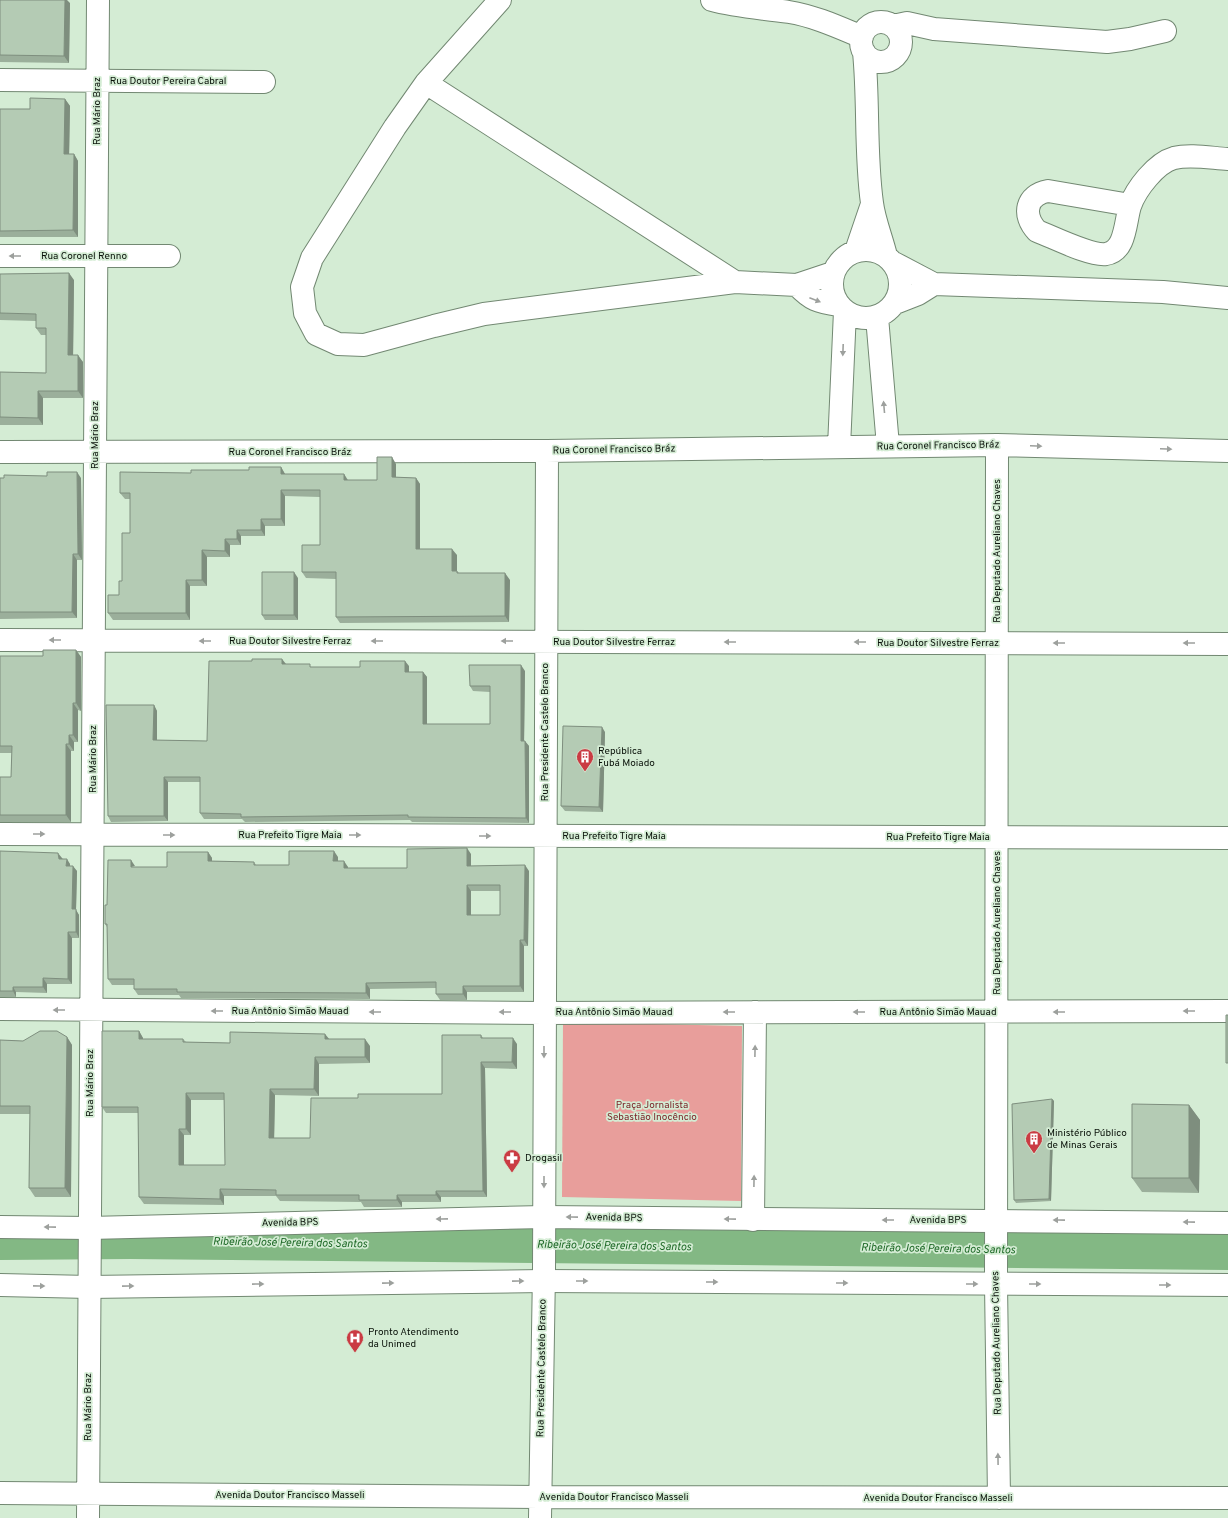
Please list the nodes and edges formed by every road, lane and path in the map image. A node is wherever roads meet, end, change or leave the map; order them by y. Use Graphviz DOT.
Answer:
graph roads {
  1 [pos="98,0"];
  2 [pos="500,0"];
  3 [pos="712,0"];
  4 [pos="893,26"];
  5 [pos="934,29"];
  6 [pos="1165,30"];
  7 [pos="863,45"];
  8 [pos="896,53"];
  9 [pos="0,80"];
  10 [pos="98,81"];
  11 [pos="264,82"];
  12 [pos="426,83"];
  13 [pos="868,88"];
  14 [pos="1228,159"];
  15 [pos="872,204"];
  16 [pos="1130,205"];
  17 [pos="856,251"];
  18 [pos="0,256"];
  19 [pos="96,256"];
  20 [pos="169,256"];
  21 [pos="890,260"];
  22 [pos="834,272"];
  23 [pos="735,282"];
  24 [pos="934,284"];
  25 [pos="796,285"];
  26 [pos="1228,298"];
  27 [pos="895,303"];
  28 [pos="842,308"];
  29 [pos="877,316"];
  30 [pos="997,445"];
  31 [pos="888,446"];
  32 [pos="840,447"];
  33 [pos="547,451"];
  34 [pos="1228,451"];
  35 [pos="0,452"];
  36 [pos="95,452"];
  37 [pos="0,640"];
  38 [pos="94,640"];
  39 [pos="546,642"];
  40 [pos="997,643"];
  41 [pos="1228,644"];
  42 [pos="0,834"];
  43 [pos="92,834"];
  44 [pos="544,836"];
  45 [pos="997,838"];
  46 [pos="1228,838"];
  47 [pos="0,1009"];
  48 [pos="91,1010"];
  49 [pos="1228,1011"];
  50 [pos="544,1012"];
  51 [pos="755,1012"];
  52 [pos="997,1012"];
  53 [pos="753,1220"];
  54 [pos="544,1222"];
  55 [pos="1228,1223"];
  56 [pos="997,1226"];
  57 [pos="0,1227"];
  58 [pos="89,1234"];
  59 [pos="543,1276"];
  60 [pos="996,1278"];
  61 [pos="89,1281"];
  62 [pos="0,1285"];
  63 [pos="1228,1285"];
  64 [pos="0,1493"];
  65 [pos="88,1494"];
  66 [pos="999,1498"];
  67 [pos="1228,1498"];
  68 [pos="540,1508"];
  69 [pos="88,1518"];
  1 -- 10 [label="street, Rua Mário Braz"];
  2 -- 12 [label="street"];
  3 -- 7 [label="street"];
  4 -- 5 [label="street"];
  4 -- 7 [label="street"];
  4 -- 8 [label="street"];
  5 -- 6 [label="street"];
  5 -- 8 [label="street"];
  7 -- 8 [label="street"];
  7 -- 13 [label="street"];
  8 -- 13 [label="street"];
  9 -- 10 [label="street, Rua Doutor Pereira Cabral"];
  10 -- 11 [label="street, Rua Doutor Pereira Cabral"];
  10 -- 19 [label="street, Rua Mário Braz"];
  12 -- 23 [label="street"];
  12 -- 23 [label="street"];
  13 -- 15 [label="street"];
  14 -- 16 [label="street"];
  15 -- 17 [label="street"];
  15 -- 21 [label="street"];
  17 -- 21 [label="street"];
  17 -- 22 [label="street"];
  19 -- 18 [label="street, Rua Coronel Renno, one-way"];
  19 -- 20 [label="street, Rua Coronel Renno"];
  19 -- 36 [label="street, Rua Mário Braz"];
  21 -- 24 [label="street"];
  21 -- 27 [label="street"];
  22 -- 25 [label="street"];
  22 -- 28 [label="street"];
  23 -- 25 [label="street"];
  24 -- 26 [label="street"];
  24 -- 27 [label="street"];
  25 -- 28 [label="street, one-way"];
  27 -- 29 [label="street"];
  28 -- 29 [label="street"];
  28 -- 32 [label="street, one-way"];
  31 -- 29 [label="street, one-way"];
  30 -- 31 [label="street, Rua Coronel Francisco Bráz"];
  30 -- 34 [label="street, Rua Coronel Francisco Bráz, one-way"];
  30 -- 40 [label="street, Rua Deputado Aureliano Chaves"];
  31 -- 32 [label="street, Rua Coronel Francisco Bráz"];
  32 -- 33 [label="street, Rua Coronel Francisco Bráz"];
  33 -- 36 [label="street, Rua Coronel Francisco Bráz"];
  33 -- 39 [label="street, Rua Presidente Castelo Branco"];
  35 -- 36 [label="street, Rua Coronel Francisco Bráz"];
  36 -- 38 [label="street, Rua Mário Braz"];
  38 -- 37 [label="street, Rua Doutor Silvestre Ferraz, one-way"];
  39 -- 38 [label="street, Rua Doutor Silvestre Ferraz, one-way"];
  38 -- 43 [label="street, Rua Mário Braz"];
  40 -- 39 [label="street, Rua Doutor Silvestre Ferraz, one-way"];
  39 -- 44 [label="street, Rua Presidente Castelo Branco"];
  41 -- 40 [label="street, Rua Doutor Silvestre Ferraz, one-way"];
  40 -- 45 [label="street, Rua Deputado Aureliano Chaves"];
  42 -- 43 [label="street, Rua Prefeito Tigre Maia, one-way"];
  43 -- 44 [label="street, Rua Prefeito Tigre Maia, one-way"];
  43 -- 48 [label="street, Rua Mário Braz"];
  44 -- 45 [label="street, Rua Prefeito Tigre Maia"];
  44 -- 50 [label="street, Rua Presidente Castelo Branco"];
  45 -- 46 [label="street, Rua Prefeito Tigre Maia"];
  45 -- 52 [label="street, Rua Deputado Aureliano Chaves"];
  48 -- 47 [label="street, Rua Antônio Simão Mauad, one-way"];
  50 -- 48 [label="street, Rua Antônio Simão Mauad, one-way"];
  48 -- 58 [label="street, Rua Mário Braz"];
  49 -- 52 [label="street, Rua Antônio Simão Mauad, one-way"];
  51 -- 50 [label="street, Rua Antônio Simão Mauad, one-way"];
  50 -- 54 [label="street, one-way"];
  52 -- 51 [label="street, Rua Antônio Simão Mauad, one-way"];
  53 -- 51 [label="street, one-way"];
  52 -- 56 [label="street, Rua Deputado Aureliano Chaves"];
  53 -- 54 [label="street, Avenida BPS, one-way"];
  56 -- 53 [label="street, Avenida BPS, one-way"];
  54 -- 58 [label="street, Avenida BPS, one-way"];
  54 -- 59 [label="street, Rua Presidente Castelo Branco"];
  55 -- 56 [label="street, Avenida BPS, one-way"];
  56 -- 60 [label="street, Rua Deputado Aureliano Chaves"];
  58 -- 57 [label="street, Avenida BPS, one-way"];
  58 -- 61 [label="street, Rua Mário Braz"];
  59 -- 60 [label="street, one-way"];
  61 -- 59 [label="street, one-way"];
  59 -- 68 [label="street, Rua Presidente Castelo Branco"];
  60 -- 63 [label="street, one-way"];
  66 -- 60 [label="street, Rua Deputado Aureliano Chaves, one-way"];
  62 -- 61 [label="street, one-way"];
  61 -- 65 [label="street, Rua Mário Braz"];
  64 -- 65 [label="street, Avenida Doutor Francisco Masseli"];
  65 -- 68 [label="street, Avenida Doutor Francisco Masseli"];
  65 -- 69 [label="street, Rua Mário Braz"];
  66 -- 67 [label="street, Avenida Doutor Francisco Masseli"];
  66 -- 68 [label="street, Avenida Doutor Francisco Masseli"];
}
